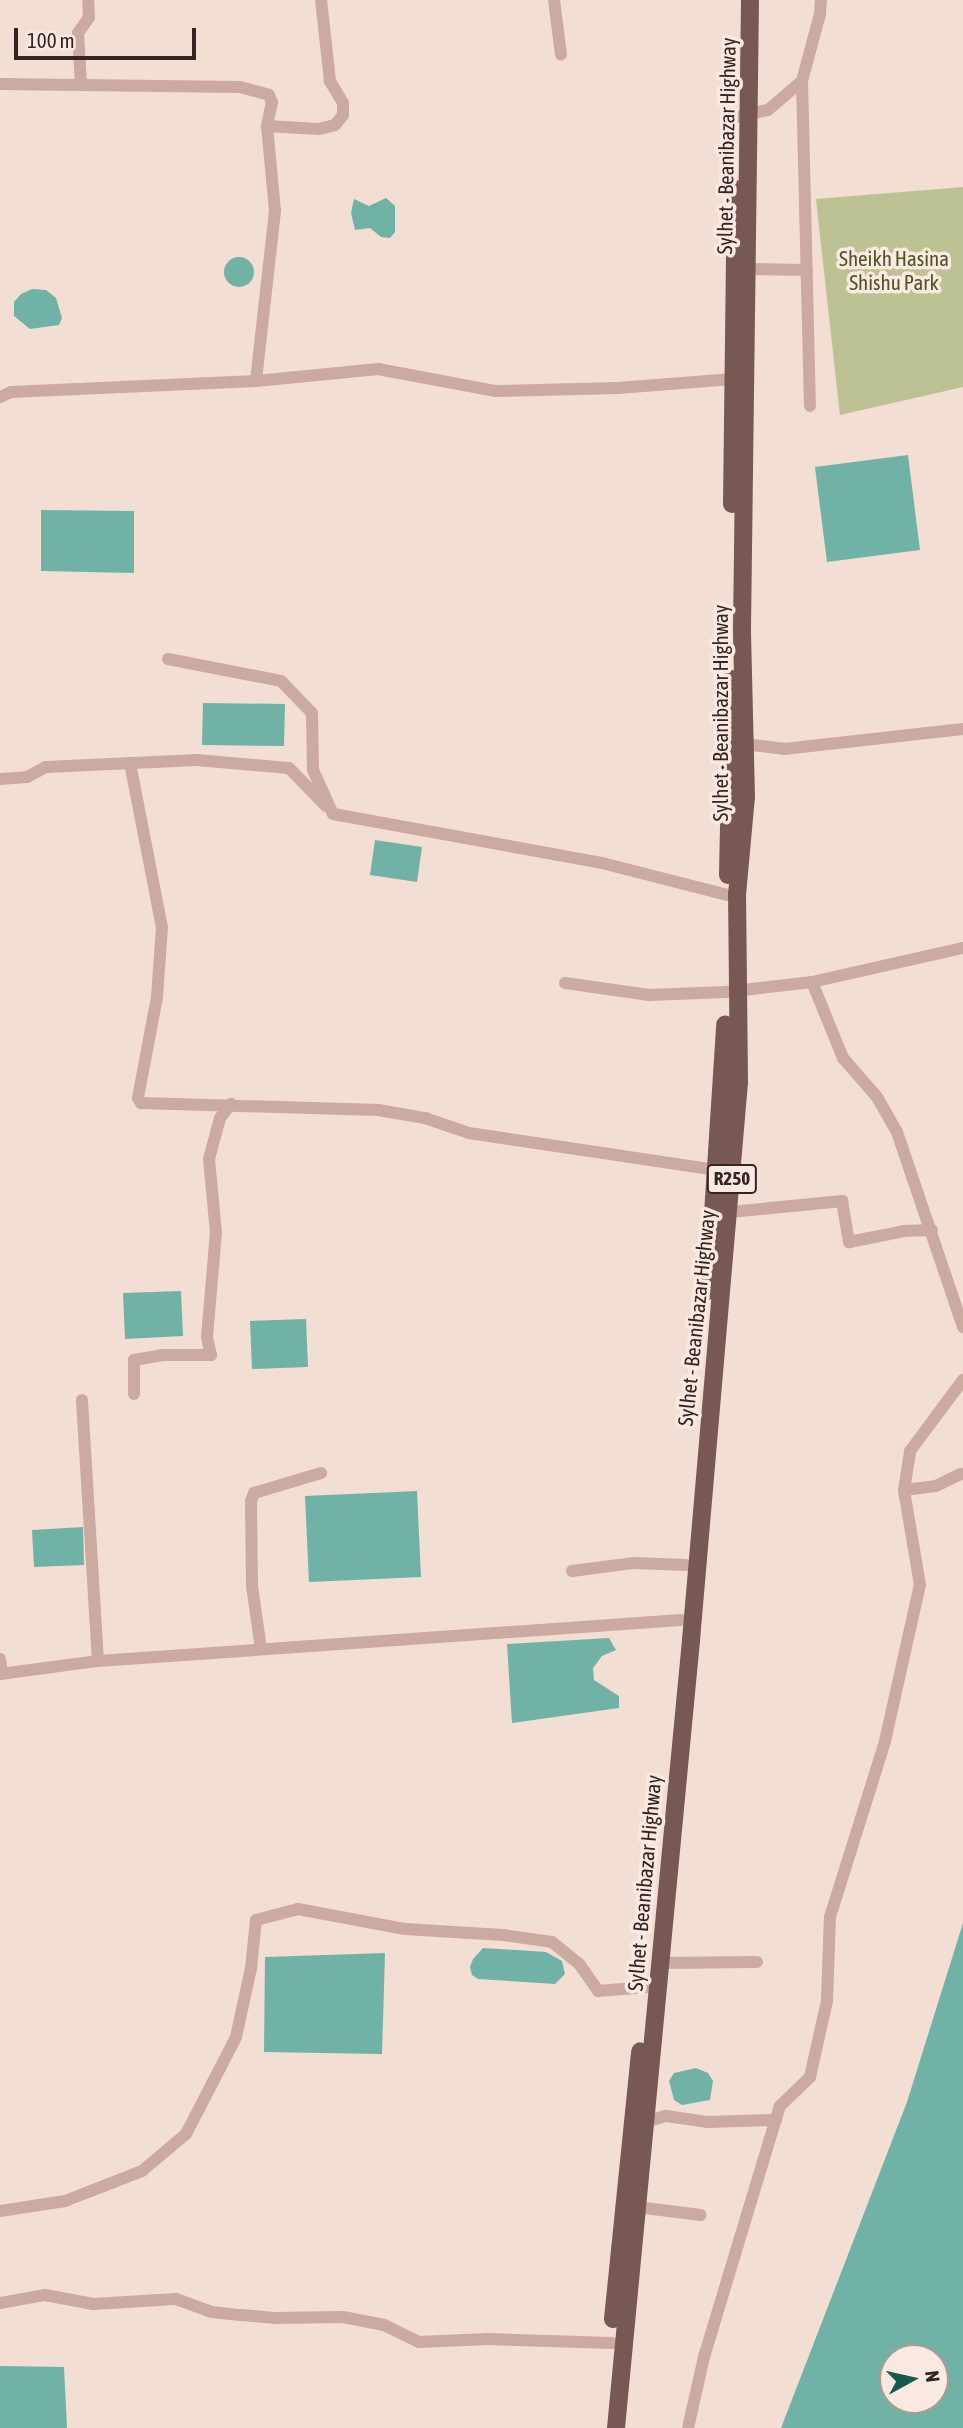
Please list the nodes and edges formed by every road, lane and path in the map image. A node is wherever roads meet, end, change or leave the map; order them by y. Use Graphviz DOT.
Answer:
graph roads {
  1 [pos="88,0"];
  2 [pos="321,0"];
  3 [pos="554,0"];
  4 [pos="738,0"];
  5 [pos="750,0"];
  6 [pos="821,0"];
  7 [pos="561,55"];
  8 [pos="802,81"];
  9 [pos="0,84"];
  10 [pos="81,84"];
  11 [pos="743,117"];
  12 [pos="267,126"];
  13 [pos="747,269"];
  14 [pos="807,270"];
  15 [pos="733,379"];
  16 [pos="256,381"];
  17 [pos="0,397"];
  18 [pos="810,406"];
  19 [pos="168,659"];
  20 [pos="963,729"];
  21 [pos="745,744"];
  22 [pos="130,763"];
  23 [pos="0,779"];
  24 [pos="333,814"];
  25 [pos="728,895"];
  26 [pos="963,948"];
  27 [pos="812,982"];
  28 [pos="565,984"];
  29 [pos="731,992"];
  30 [pos="231,1104"];
  31 [pos="717,1170"];
  32 [pos="716,1196"];
  33 [pos="730,1212"];
  34 [pos="932,1230"];
  35 [pos="963,1327"];
  36 [pos="963,1380"];
  37 [pos="134,1394"];
  38 [pos="82,1400"];
  39 [pos="321,1473"];
  40 [pos="961,1474"];
  41 [pos="904,1490"];
  42 [pos="686,1565"];
  43 [pos="572,1571"];
  44 [pos="681,1620"];
  45 [pos="261,1648"];
  46 [pos="0,1660"];
  47 [pos="98,1661"];
  48 [pos="1,1674"];
  49 [pos="757,1962"];
  50 [pos="659,1963"];
  51 [pos="647,1987"];
  52 [pos="776,2120"];
  53 [pos="646,2122"];
  54 [pos="637,2207"];
  55 [pos="0,2211"];
  56 [pos="700,2215"];
  57 [pos="0,2303"];
  58 [pos="612,2343"];
  59 [pos="606,2428"];
  60 [pos="616,2428"];
  61 [pos="688,2428"];
  1 -- 10 [label="street"];
  2 -- 12 [label="street"];
  3 -- 7 [label="street"];
  4 -- 11 [label="main road, Sylhet - Beanibazar Highway / R250"];
  5 -- 11 [label="main road, Sylhet - Beanibazar Highway / R250"];
  6 -- 8 [label="street"];
  8 -- 11 [label="street"];
  8 -- 14 [label="street"];
  9 -- 10 [label="street"];
  10 -- 12 [label="street"];
  11 -- 13 [label="main road, Sylhet - Beanibazar Highway / R250"];
  11 -- 15 [label="main road, Sylhet - Beanibazar Highway / R250"];
  12 -- 16 [label="street"];
  13 -- 14 [label="street"];
  13 -- 21 [label="main road, Sylhet - Beanibazar Highway / R250"];
  14 -- 18 [label="street"];
  15 -- 16 [label="street"];
  15 -- 25 [label="main road, Sylhet - Beanibazar Highway / R250"];
  16 -- 17 [label="street"];
  19 -- 24 [label="street"];
  20 -- 21 [label="street"];
  21 -- 29 [label="main road, Sylhet - Beanibazar Highway / R250"];
  22 -- 23 [label="street"];
  22 -- 24 [label="street"];
  22 -- 30 [label="street"];
  24 -- 25 [label="street"];
  25 -- 29 [label="main road, Sylhet - Beanibazar Highway / R250"];
  26 -- 27 [label="street"];
  27 -- 29 [label="street"];
  27 -- 34 [label="street"];
  28 -- 29 [label="street"];
  29 -- 31 [label="main road, Sylhet - Beanibazar Highway / R250"];
  29 -- 33 [label="main road, Sylhet - Beanibazar Highway / R250"];
  30 -- 31 [label="street"];
  30 -- 37 [label="street"];
  31 -- 32 [label="main road, Sylhet - Beanibazar Highway / R250"];
  32 -- 33 [label="street"];
  32 -- 42 [label="main road, Sylhet - Beanibazar Highway / R250"];
  33 -- 34 [label="street"];
  33 -- 50 [label="main road, Sylhet - Beanibazar Highway / R250"];
  34 -- 35 [label="street"];
  36 -- 41 [label="street"];
  38 -- 47 [label="street"];
  39 -- 45 [label="street"];
  40 -- 41 [label="street"];
  41 -- 52 [label="street"];
  42 -- 43 [label="street"];
  42 -- 44 [label="main road, Sylhet - Beanibazar Highway / R250"];
  44 -- 45 [label="street"];
  44 -- 51 [label="main road, Sylhet - Beanibazar Highway / R250"];
  45 -- 47 [label="street"];
  46 -- 48 [label="street"];
  47 -- 48 [label="street"];
  49 -- 50 [label="street"];
  50 -- 53 [label="main road, Sylhet - Beanibazar Highway / R250"];
  51 -- 55 [label="street"];
  51 -- 58 [label="main road, Sylhet - Beanibazar Highway / R250"];
  52 -- 53 [label="street"];
  52 -- 61 [label="street"];
  53 -- 54 [label="main road, Sylhet - Beanibazar Highway / R250"];
  54 -- 56 [label="street"];
  54 -- 60 [label="main road, Sylhet - Beanibazar Highway / R250"];
  57 -- 58 [label="street"];
  58 -- 59 [label="main road, Sylhet - Beanibazar Highway / R250"];
}
